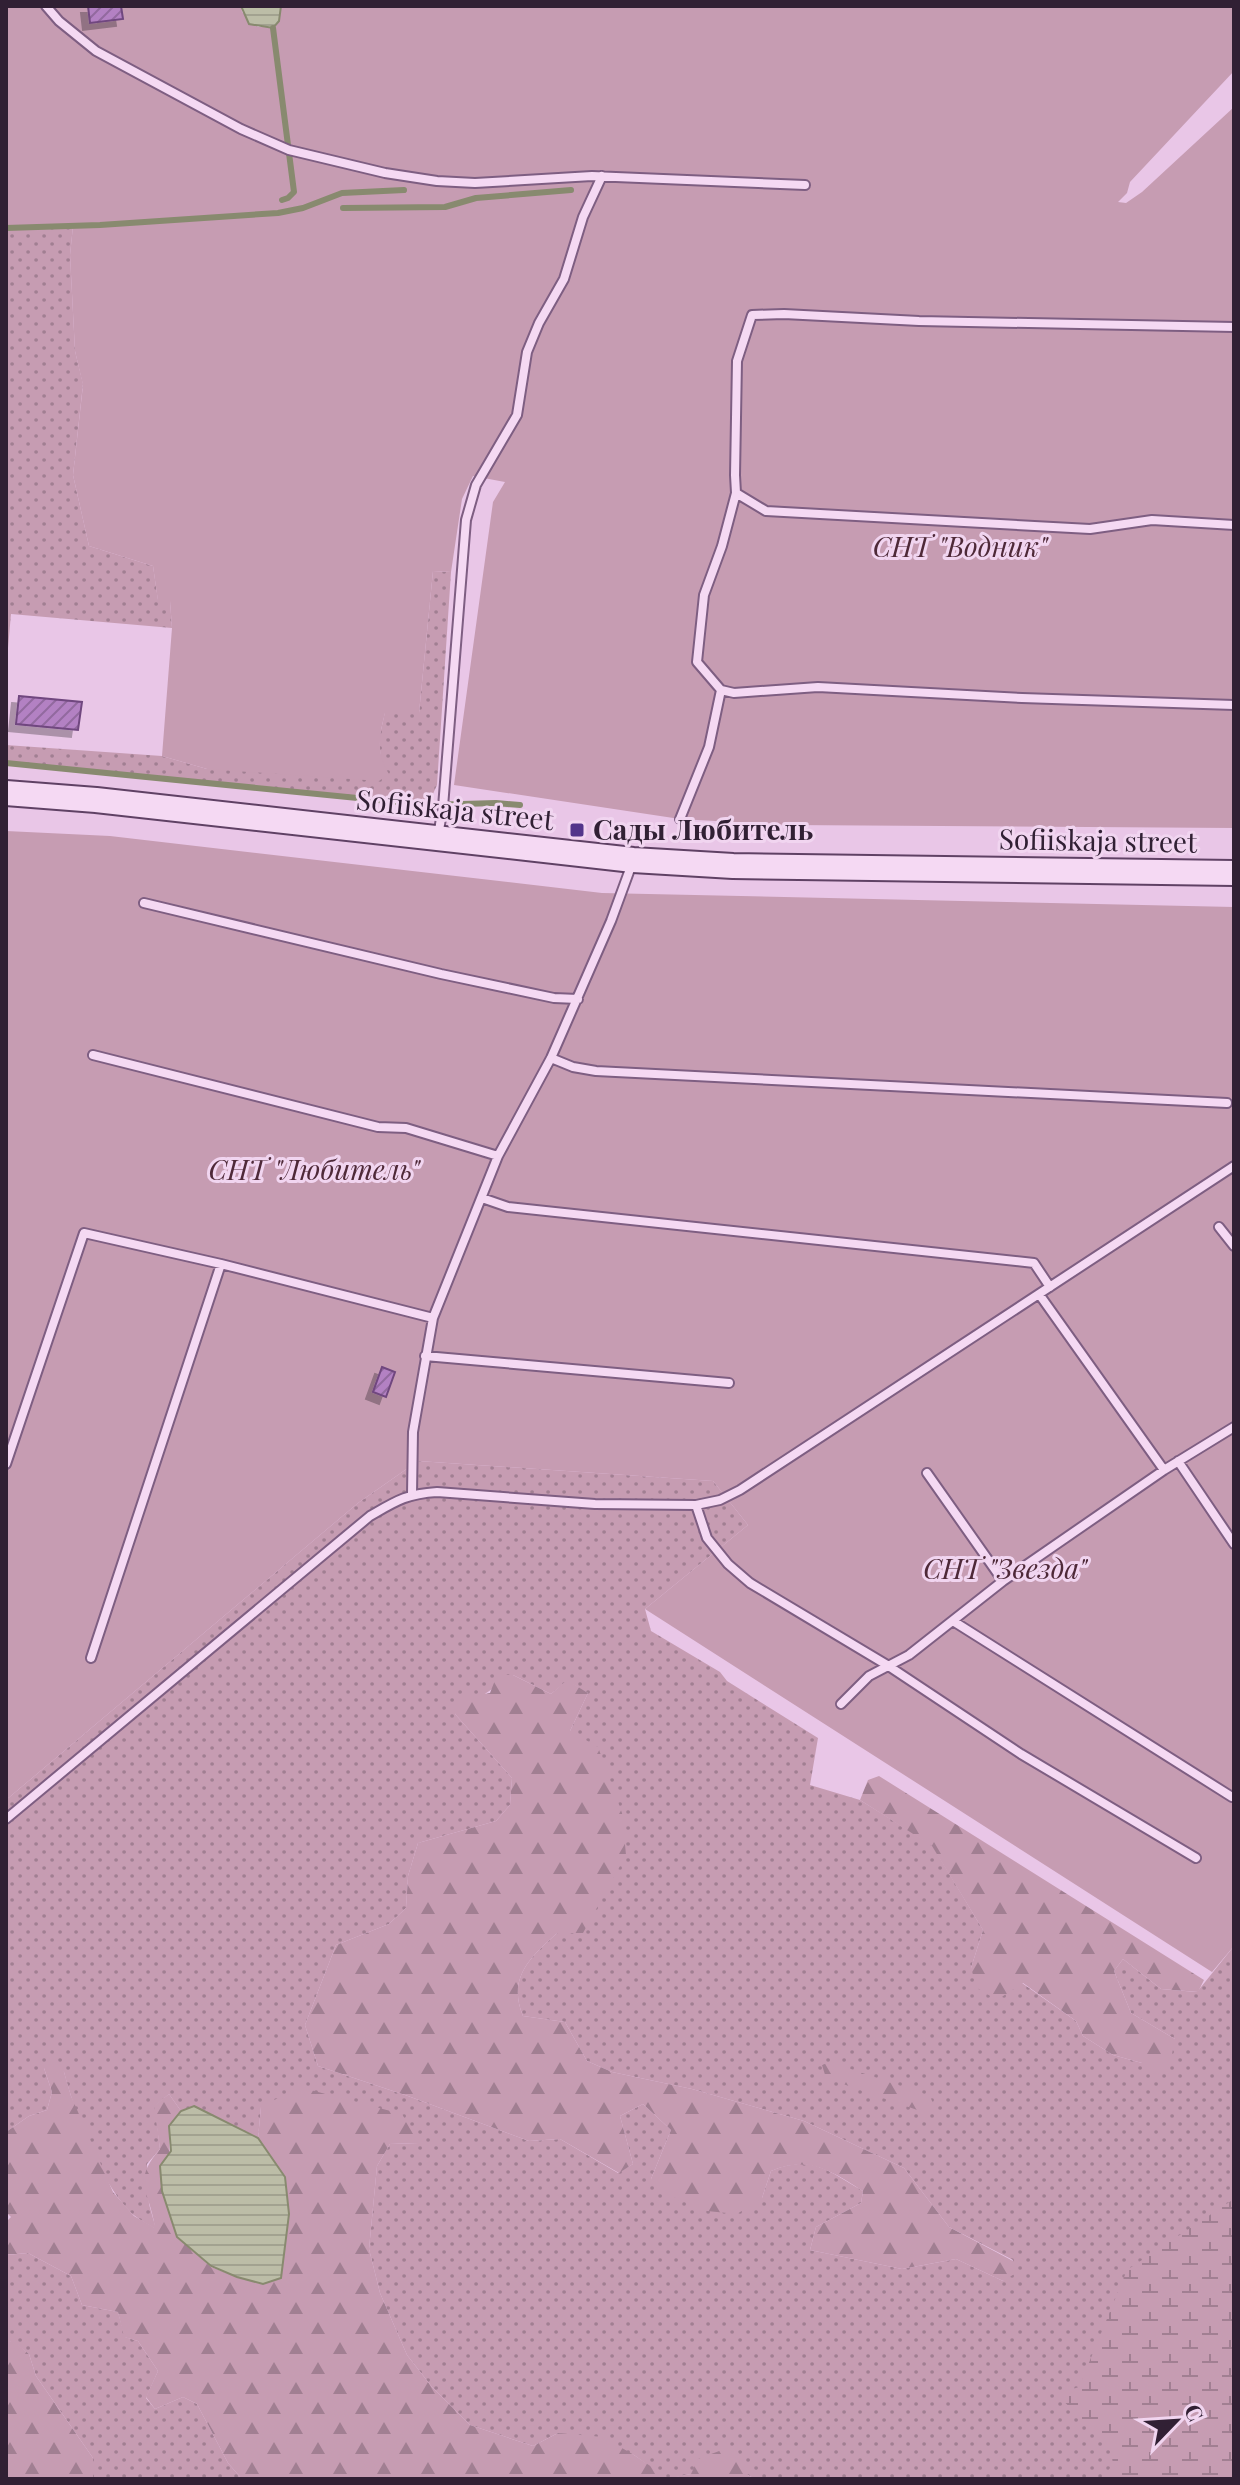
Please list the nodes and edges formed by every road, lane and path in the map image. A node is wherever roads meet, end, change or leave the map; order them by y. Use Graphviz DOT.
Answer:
graph roads {
  1 [pos="46,6"];
  2 [pos="602,176"];
  3 [pos="805,185"];
  4 [pos="1234,327"];
  5 [pos="736,493"];
  6 [pos="1234,525"];
  7 [pos="721,690"];
  8 [pos="1234,705"];
  9 [pos="6,793"];
  10 [pos="680,819"];
  11 [pos="437,839"];
  12 [pos="633,860"];
  13 [pos="1234,873"];
  14 [pos="144,903"];
  15 [pos="578,999"];
  16 [pos="93,1055"];
  17 [pos="551,1058"];
  18 [pos="1227,1103"];
  19 [pos="498,1156"];
  20 [pos="1234,1166"];
  21 [pos="482,1198"];
  22 [pos="1219,1227"];
  23 [pos="1234,1246"];
  24 [pos="221,1264"];
  25 [pos="1050,1287"];
  26 [pos="1039,1294"];
  27 [pos="433,1318"];
  28 [pos="425,1356"];
  29 [pos="729,1383"];
  30 [pos="1234,1427"];
  31 [pos="1178,1461"];
  32 [pos="6,1464"];
  33 [pos="1164,1470"];
  34 [pos="927,1473"];
  35 [pos="412,1494"];
  36 [pos="696,1505"];
  37 [pos="1234,1544"];
  38 [pos="1003,1581"];
  39 [pos="953,1621"];
  40 [pos="91,1658"];
  41 [pos="887,1665"];
  42 [pos="841,1704"];
  43 [pos="1232,1797"];
  44 [pos="6,1819"];
  45 [pos="1196,1858"];
  1 -- 2 [label="lane"];
  2 -- 3 [label="lane"];
  2 -- 11 [label="lane"];
  4 -- 5 [label="lane"];
  5 -- 6 [label="lane"];
  5 -- 7 [label="lane"];
  7 -- 8 [label="lane"];
  7 -- 10 [label="lane"];
  9 -- 11 [label="main road, Sofiiskaja street"];
  11 -- 12 [label="main road, Sofiiskaja street"];
  12 -- 13 [label="main road, Sofiiskaja street"];
  12 -- 15 [label="lane"];
  14 -- 15 [label="lane"];
  15 -- 17 [label="lane"];
  16 -- 19 [label="lane"];
  17 -- 18 [label="lane"];
  17 -- 19 [label="lane"];
  19 -- 21 [label="lane"];
  20 -- 25 [label="lane"];
  21 -- 25 [label="lane"];
  21 -- 27 [label="lane"];
  22 -- 23 [label="lane"];
  24 -- 27 [label="lane"];
  24 -- 32 [label="lane"];
  24 -- 40 [label="lane"];
  25 -- 26 [label="lane"];
  26 -- 33 [label="lane"];
  26 -- 36 [label="lane"];
  27 -- 28 [label="lane"];
  28 -- 29 [label="lane"];
  28 -- 35 [label="lane"];
  30 -- 31 [label="lane"];
  31 -- 33 [label="lane"];
  31 -- 37 [label="lane"];
  33 -- 38 [label="lane"];
  34 -- 38 [label="lane"];
  35 -- 36 [label="lane"];
  35 -- 44 [label="lane"];
  36 -- 41 [label="lane"];
  38 -- 39 [label="lane"];
  39 -- 41 [label="lane"];
  39 -- 43 [label="lane"];
  41 -- 42 [label="lane"];
  41 -- 45 [label="lane"];
}
